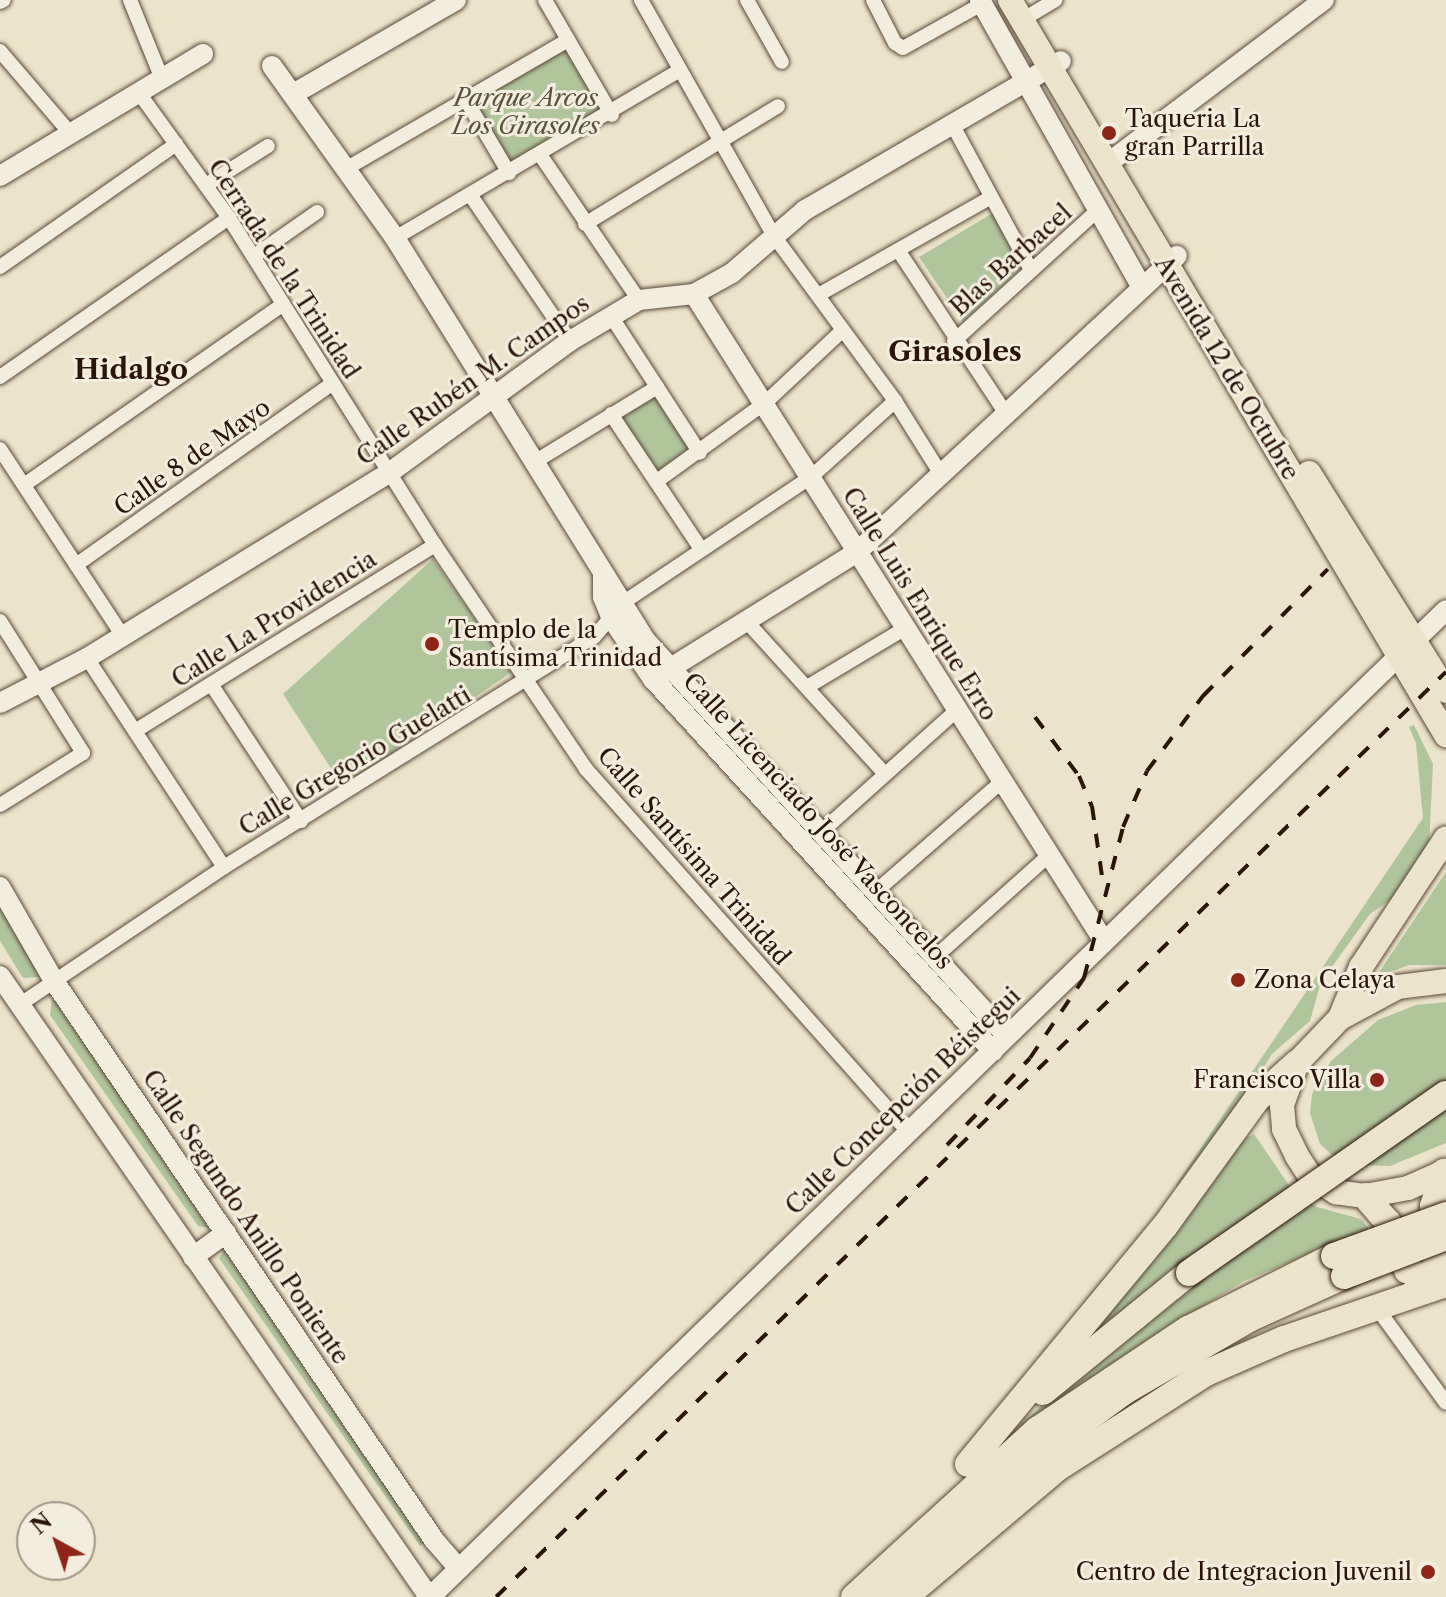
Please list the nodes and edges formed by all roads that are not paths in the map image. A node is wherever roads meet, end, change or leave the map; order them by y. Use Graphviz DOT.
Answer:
graph roads {
  1 [pos="130,0"];
  2 [pos="456,0"];
  3 [pos="545,0"];
  4 [pos="641,0"];
  5 [pos="747,0"];
  6 [pos="873,0"];
  7 [pos="1055,0"];
  8 [pos="1324,0"];
  9 [pos="981,2"];
  10 [pos="1022,8"];
  11 [pos="568,40"];
  12 [pos="0,51"];
  13 [pos="203,54"];
  14 [pos="782,62"];
  15 [pos="1055,65"];
  16 [pos="272,66"];
  17 [pos="679,71"];
  18 [pos="162,79"];
  19 [pos="1026,80"];
  20 [pos="139,93"];
  21 [pos="295,93"];
  22 [pos="466,100"];
  23 [pos="778,106"];
  24 [pos="612,115"];
  25 [pos="951,122"];
  26 [pos="70,133"];
  27 [pos="717,141"];
  28 [pos="176,144"];
  29 [pos="268,146"];
  30 [pos="541,156"];
  31 [pos="1112,161"];
  32 [pos="349,167"];
  33 [pos="509,173"];
  34 [pos="0,176"];
  35 [pos="206,185"];
  36 [pos="471,196"];
  37 [pos="990,198"];
  38 [pos="1097,211"];
  39 [pos="317,212"];
  40 [pos="229,218"];
  41 [pos="585,224"];
  42 [pos="774,236"];
  43 [pos="395,238"];
  44 [pos="898,250"];
  45 [pos="254,256"];
  46 [pos="1171,261"];
  47 [pos="0,267"];
  48 [pos="1031,270"];
  49 [pos="1141,286"];
  50 [pos="694,294"];
  51 [pos="820,294"];
  52 [pos="639,300"];
  53 [pos="283,304"];
  54 [pos="611,316"];
  55 [pos="843,330"];
  56 [pos="570,341"];
  57 [pos="954,341"];
  58 [pos="0,377"];
  59 [pos="332,384"];
  60 [pos="657,387"];
  61 [pos="492,393"];
  62 [pos="895,401"];
  63 [pos="766,402"];
  64 [pos="611,414"];
  65 [pos="1006,414"];
  66 [pos="0,449"];
  67 [pos="700,453"];
  68 [pos="536,461"];
  69 [pos="389,473"];
  70 [pos="942,476"];
  71 [pos="811,477"];
  72 [pos="657,481"];
  73 [pos="24,485"];
  74 [pos="435,545"];
  75 [pos="701,549"];
  76 [pos="857,552"];
  77 [pos="76,565"];
  78 [pos="618,610"];
  79 [pos="1446,610"];
  80 [pos="0,621"];
  81 [pos="748,623"];
  82 [pos="904,629"];
  83 [pos="123,636"];
  84 [pos="1407,649"];
  85 [pos="87,658"];
  86 [pos="662,675"];
  87 [pos="1379,676"];
  88 [pos="1415,678"];
  89 [pos="529,680"];
  90 [pos="39,681"];
  91 [pos="211,684"];
  92 [pos="807,687"];
  93 [pos="1446,691"];
  94 [pos="0,703"];
  95 [pos="956,711"];
  96 [pos="135,731"];
  97 [pos="1446,735"];
  98 [pos="884,773"];
  99 [pos="1000,783"];
  100 [pos="0,805"];
  101 [pos="301,821"];
  102 [pos="820,833"];
  103 [pos="1446,838"];
  104 [pos="1048,856"];
  105 [pos="224,867"];
  106 [pos="0,887"];
  107 [pos="874,893"];
  108 [pos="1104,941"];
  109 [pos="934,958"];
  110 [pos="0,976"];
  111 [pos="54,981"];
  112 [pos="1446,981"];
  113 [pos="19,1005"];
  114 [pos="1340,1018"];
  115 [pos="1007,1036"];
  116 [pos="993,1051"];
  117 [pos="1297,1063"];
  118 [pos="1446,1094"];
  119 [pos="908,1132"];
  120 [pos="1445,1171"];
  121 [pos="1365,1196"];
  122 [pos="1446,1215"];
  123 [pos="226,1233"];
  124 [pos="193,1257"];
  125 [pos="1339,1266"];
  126 [pos="1434,1271"];
  127 [pos="1377,1308"];
  128 [pos="1446,1403"];
  129 [pos="968,1464"];
  130 [pos="434,1540"];
  131 [pos="408,1563"];
  132 [pos="459,1569"];
  133 [pos="430,1597"];
  134 [pos="837,1597"];
  135 [pos="854,1597"];
  136 [pos="882,1597"];
  137 [pos="905,1597"];
  1 -- 18 [label="street"];
  2 -- 21 [label="street"];
  3 -- 11 [label="street"];
  4 -- 17 [label="street"];
  5 -- 14 [label="street"];
  6 -- 9 [label="street"];
  7 -- 10 [label="street"];
  8 -- 31 [label="street"];
  9 -- 19 [label="street"];
  10 -- 15 [label="main road, Avenida 12 de Octubre"];
  11 -- 22 [label="street"];
  11 -- 24 [label="street"];
  12 -- 26 [label="street"];
  13 -- 18 [label="street"];
  15 -- 19 [label="street, Calle Rubén M. Campos"];
  15 -- 31 [label="main road, Avenida 12 de Octubre"];
  16 -- 21 [label="street, Calle Licenciado José Vasconcelos"];
  17 -- 24 [label="street"];
  17 -- 27 [label="street"];
  18 -- 20 [label="street"];
  19 -- 25 [label="street, Calle Rubén M. Campos"];
  19 -- 38 [label="street"];
  20 -- 26 [label="street"];
  20 -- 28 [label="street, Cerrada de la Trinidad"];
  21 -- 32 [label="street, Calle Licenciado José Vasconcelos"];
  22 -- 32 [label="street"];
  22 -- 33 [label="street"];
  23 -- 27 [label="street"];
  24 -- 30 [label="street"];
  25 -- 37 [label="street"];
  25 -- 42 [label="street, Calle Rubén M. Campos"];
  26 -- 34 [label="street"];
  27 -- 41 [label="street"];
  27 -- 42 [label="street"];
  28 -- 35 [label="street, Cerrada de la Trinidad"];
  28 -- 47 [label="street"];
  29 -- 35 [label="street"];
  30 -- 33 [label="street"];
  30 -- 41 [label="street"];
  31 -- 46 [label="main road, Avenida 12 de Octubre"];
  32 -- 43 [label="street, Calle Licenciado José Vasconcelos"];
  33 -- 36 [label="street"];
  35 -- 40 [label="street, Cerrada de la Trinidad"];
  36 -- 43 [label="street"];
  36 -- 56 [label="street"];
  37 -- 44 [label="street"];
  37 -- 48 [label="street"];
  38 -- 48 [label="street, Blas Barbacel"];
  38 -- 49 [label="street"];
  39 -- 45 [label="street"];
  40 -- 45 [label="street, Cerrada de la Trinidad"];
  40 -- 58 [label="street"];
  41 -- 52 [label="street"];
  42 -- 50 [label="street, Calle Rubén M. Campos"];
  42 -- 51 [label="street"];
  43 -- 61 [label="street, Calle Licenciado José Vasconcelos"];
  44 -- 51 [label="street"];
  44 -- 57 [label="street"];
  45 -- 53 [label="street, Cerrada de la Trinidad"];
  46 -- 49 [label="street"];
  46 -- 84 [label="main road, Avenida 12 de Octubre"];
  48 -- 57 [label="street, Blas Barbacel"];
  49 -- 65 [label="street"];
  50 -- 52 [label="street, Calle Rubén M. Campos"];
  50 -- 63 [label="street, Calle Luis Enrique Erro"];
  51 -- 55 [label="street"];
  52 -- 54 [label="street, Calle Rubén M. Campos"];
  53 -- 59 [label="street, Cerrada de la Trinidad"];
  53 -- 73 [label="street"];
  54 -- 56 [label="street, Calle Rubén M. Campos"];
  54 -- 60 [label="street"];
  55 -- 62 [label="street"];
  55 -- 63 [label="street"];
  56 -- 61 [label="street, Calle Rubén M. Campos"];
  57 -- 65 [label="street"];
  59 -- 69 [label="street, Cerrada de la Trinidad"];
  59 -- 77 [label="street, Calle 8 de Mayo"];
  60 -- 64 [label="street"];
  60 -- 67 [label="street"];
  61 -- 68 [label="street, Calle Licenciado José Vasconcelos"];
  61 -- 69 [label="street, Calle Rubén M. Campos"];
  62 -- 70 [label="street"];
  62 -- 71 [label="street, Calle Gregorio Guelatti"];
  63 -- 67 [label="street"];
  63 -- 71 [label="street, Calle Luis Enrique Erro"];
  64 -- 68 [label="street"];
  64 -- 72 [label="street"];
  65 -- 70 [label="street"];
  66 -- 73 [label="street"];
  67 -- 72 [label="street"];
  68 -- 78 [label="street, Calle Licenciado José Vasconcelos"];
  69 -- 74 [label="street, Calle Santísima Trinidad"];
  69 -- 83 [label="street, Calle Rubén M. Campos"];
  70 -- 76 [label="street"];
  71 -- 75 [label="street, Calle Gregorio Guelatti"];
  71 -- 76 [label="street, Calle Luis Enrique Erro"];
  72 -- 75 [label="street"];
  73 -- 77 [label="street"];
  74 -- 89 [label="street, Calle Santísima Trinidad"];
  74 -- 91 [label="street, Calle La Providencia"];
  75 -- 78 [label="street, Calle Gregorio Guelatti"];
  76 -- 81 [label="street"];
  76 -- 82 [label="street, Calle Luis Enrique Erro"];
  77 -- 83 [label="street"];
  78 -- 86 [label="street, Calle Licenciado José Vasconcelos"];
  78 -- 89 [label="street, Calle Gregorio Guelatti"];
  79 -- 84 [label="street, Calle Concepción Béistegui"];
  80 -- 90 [label="street"];
  81 -- 86 [label="street"];
  81 -- 92 [label="street"];
  82 -- 92 [label="street"];
  82 -- 95 [label="street, Calle Luis Enrique Erro"];
  83 -- 85 [label="street, Calle Rubén M. Campos"];
  84 -- 87 [label="street, Calle Concepción Béistegui"];
  84 -- 88 [label="main road, Avenida 12 de Octubre"];
  84 -- 93 [label="main road, Avenida 12 de Octubre"];
  85 -- 90 [label="street, Calle Rubén M. Campos"];
  85 -- 96 [label="street"];
  86 -- 102 [label="street, Calle Licenciado José Vasconcelos"];
  86 -- 116 [label="street, Calle Licenciado José Vasconcelos"];
  87 -- 88 [label="street"];
  87 -- 108 [label="street, Calle Concepción Béistegui"];
  88 -- 97 [label="main road, Avenida 12 de Octubre"];
  89 -- 101 [label="street, Calle Gregorio Guelatti"];
  89 -- 119 [label="street, Calle Santísima Trinidad"];
  90 -- 94 [label="street, Calle Rubén M. Campos"];
  90 -- 100 [label="street"];
  91 -- 96 [label="street, Calle La Providencia"];
  91 -- 101 [label="street"];
  92 -- 98 [label="street"];
  95 -- 98 [label="street"];
  95 -- 99 [label="street, Calle Luis Enrique Erro"];
  96 -- 105 [label="street"];
  98 -- 102 [label="street"];
  99 -- 104 [label="street, Calle Luis Enrique Erro"];
  99 -- 107 [label="street"];
  101 -- 105 [label="street, Calle Gregorio Guelatti"];
  102 -- 107 [label="street, Calle Licenciado José Vasconcelos"];
  103 -- 114 [label="main road"];
  104 -- 108 [label="street, Calle Luis Enrique Erro"];
  104 -- 109 [label="street"];
  105 -- 111 [label="street, Calle Gregorio Guelatti"];
  106 -- 111 [label="street, Calle Segundo Anillo Poniente"];
  107 -- 109 [label="street, Calle Licenciado José Vasconcelos"];
  108 -- 115 [label="street, Calle Concepción Béistegui"];
  109 -- 115 [label="street, Calle Licenciado José Vasconcelos"];
  110 -- 113 [label="street"];
  111 -- 113 [label="street, Calle Gregorio Guelatti"];
  111 -- 123 [label="street, Calle Segundo Anillo Poniente"];
  112 -- 114 [label="main road"];
  113 -- 124 [label="street"];
  114 -- 117 [label="main road"];
  115 -- 116 [label="street, Calle Concepción Béistegui"];
  116 -- 119 [label="street, Calle Concepción Béistegui"];
  117 -- 121 [label="main road"];
  117 -- 129 [label="highway"];
  118 -- 129 [label="highway, bridge"];
  119 -- 132 [label="street, Calle Concepción Béistegui"];
  120 -- 121 [label="main road"];
  120 -- 126 [label="highway"];
  121 -- 126 [label="highway"];
  122 -- 125 [label="highway, bridge"];
  123 -- 124 [label="street"];
  123 -- 130 [label="street, Calle Segundo Anillo Poniente"];
  124 -- 131 [label="street"];
  125 -- 126 [label="highway, bridge"];
  125 -- 135 [label="highway"];
  125 -- 136 [label="highway"];
  126 -- 127 [label="highway"];
  127 -- 128 [label="street"];
  127 -- 137 [label="highway"];
  129 -- 134 [label="highway"];
  130 -- 131 [label="street"];
  130 -- 132 [label="street, Calle Segundo Anillo Poniente"];
  131 -- 133 [label="street"];
  132 -- 133 [label="street, Calle Concepción Béistegui"];
}
